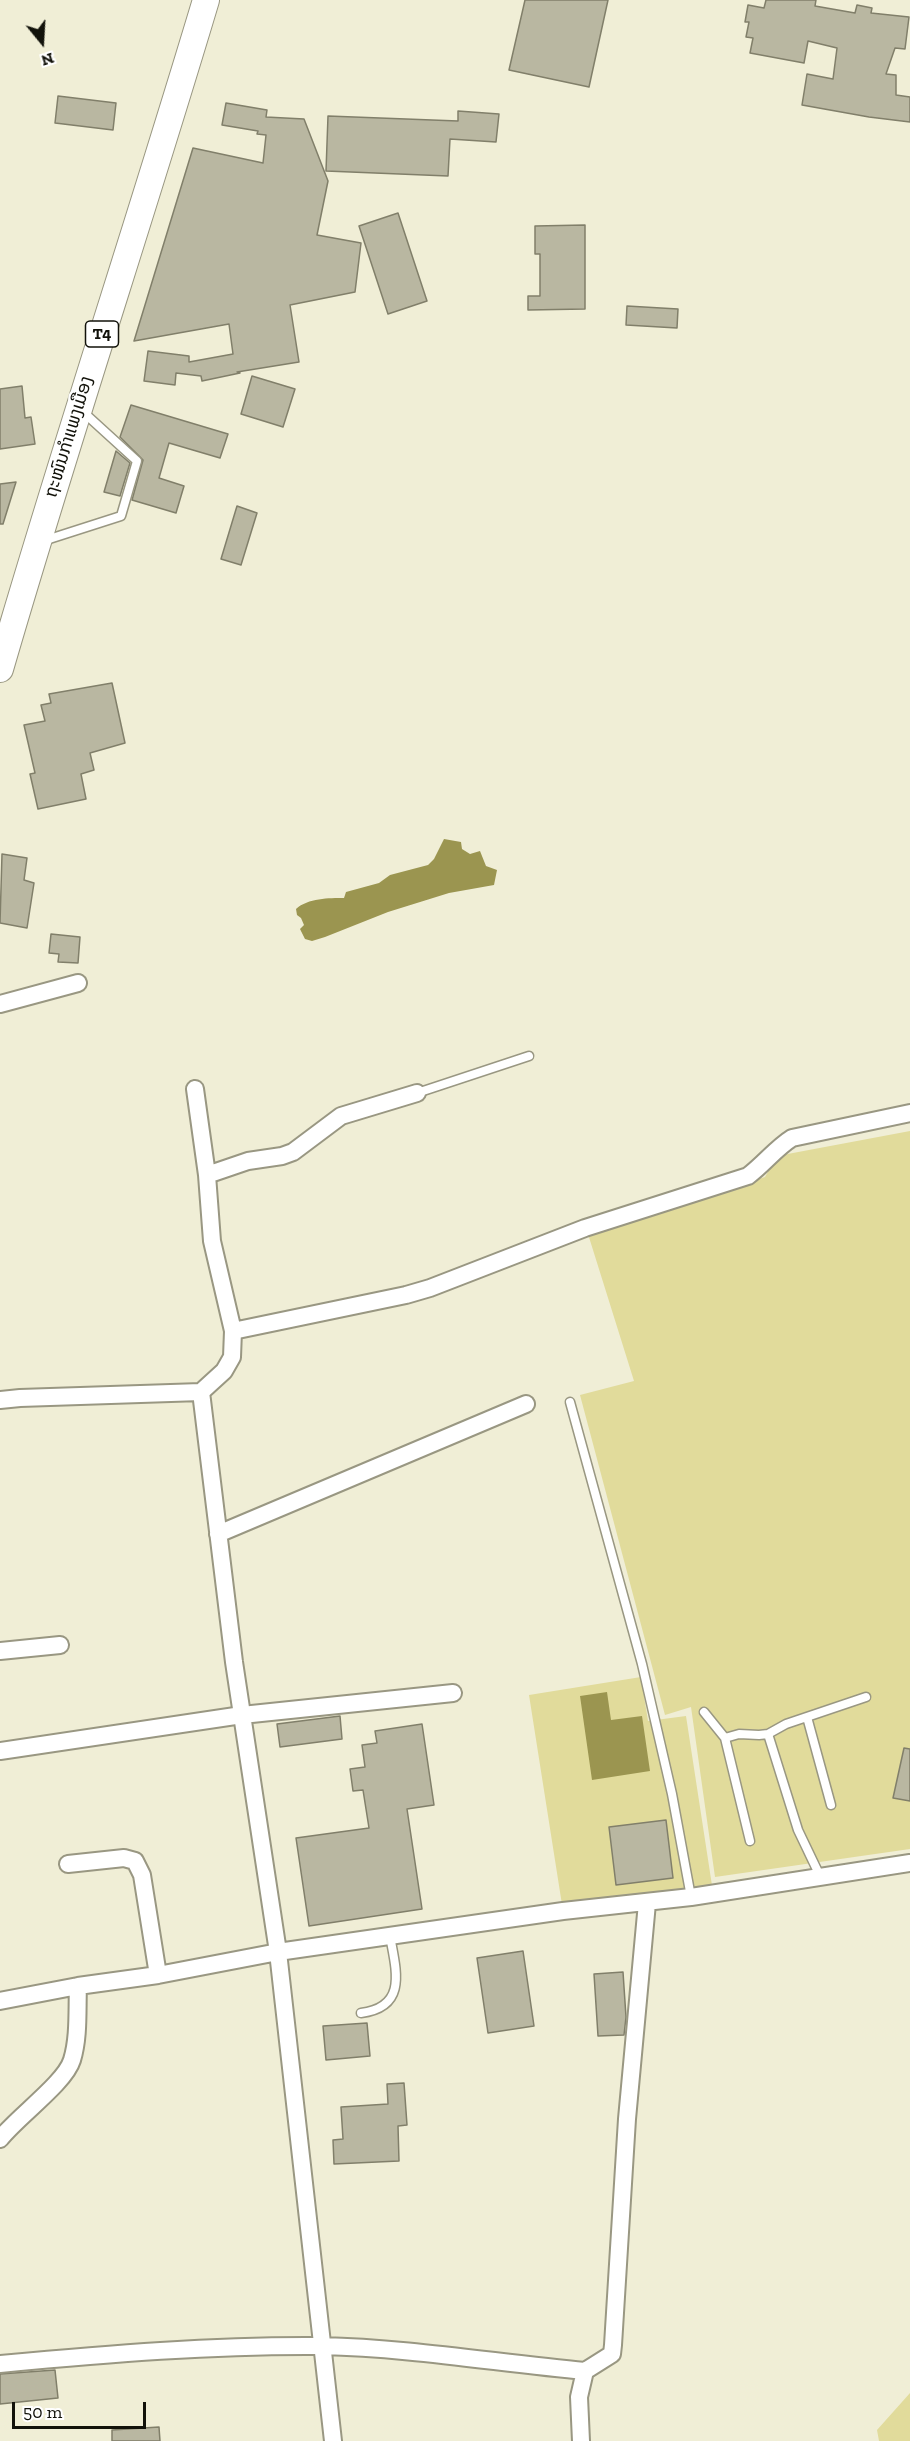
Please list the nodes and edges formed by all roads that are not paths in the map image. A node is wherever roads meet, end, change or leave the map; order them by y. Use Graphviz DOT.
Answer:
graph roads {
  1 [pos="206,0"];
  2 [pos="79,408"];
  3 [pos="37,543"];
  4 [pos="0,669"];
  5 [pos="78,983"];
  6 [pos="0,1004"];
  7 [pos="529,1056"];
  8 [pos="195,1089"];
  9 [pos="417,1093"];
  10 [pos="910,1113"];
  11 [pos="207,1175"];
  12 [pos="233,1331"];
  13 [pos="201,1392"];
  14 [pos="0,1400"];
  15 [pos="570,1402"];
  16 [pos="526,1404"];
  17 [pos="218,1534"];
  18 [pos="60,1645"];
  19 [pos="0,1651"];
  20 [pos="453,1692"];
  21 [pos="866,1697"];
  22 [pos="704,1712"];
  23 [pos="242,1715"];
  24 [pos="807,1717"];
  25 [pos="768,1734"];
  26 [pos="724,1738"];
  27 [pos="0,1751"];
  28 [pos="831,1805"];
  29 [pos="750,1841"];
  30 [pos="910,1863"];
  31 [pos="68,1864"];
  32 [pos="820,1876"];
  33 [pos="691,1897"];
  34 [pos="647,1903"];
  35 [pos="390,1936"];
  36 [pos="278,1952"];
  37 [pos="158,1975"];
  38 [pos="78,1986"];
  39 [pos="0,2001"];
  40 [pos="361,2013"];
  41 [pos="0,2139"];
  42 [pos="323,2346"];
  43 [pos="0,2364"];
  44 [pos="585,2371"];
  45 [pos="333,2441"];
  46 [pos="581,2441"];
  1 -- 2 [label="main road, ຖະໜົນກຳແພງເມືອງ / T4"];
  2 -- 3 [label="main road, ຖະໜົນກຳແພງເມືອງ / T4"];
  2 -- 3 [label="lane"];
  3 -- 4 [label="main road, ຖະໜົນກຳແພງເມືອງ / T4"];
  5 -- 6 [label="street"];
  7 -- 9 [label="lane"];
  8 -- 11 [label="street"];
  9 -- 11 [label="street"];
  10 -- 12 [label="street"];
  11 -- 12 [label="street"];
  12 -- 13 [label="street"];
  13 -- 14 [label="street"];
  13 -- 17 [label="street"];
  15 -- 33 [label="lane"];
  16 -- 17 [label="street"];
  17 -- 23 [label="street"];
  18 -- 19 [label="street"];
  20 -- 23 [label="street"];
  21 -- 24 [label="lane"];
  22 -- 26 [label="lane"];
  23 -- 27 [label="street"];
  23 -- 36 [label="street"];
  24 -- 25 [label="lane"];
  24 -- 28 [label="lane"];
  25 -- 26 [label="lane"];
  25 -- 32 [label="lane"];
  26 -- 29 [label="lane"];
  30 -- 32 [label="street"];
  31 -- 37 [label="street"];
  32 -- 33 [label="street"];
  33 -- 34 [label="street"];
  34 -- 35 [label="street"];
  34 -- 44 [label="street"];
  35 -- 36 [label="street"];
  35 -- 40 [label="lane"];
  36 -- 37 [label="street"];
  36 -- 42 [label="street"];
  37 -- 38 [label="street"];
  38 -- 39 [label="street"];
  38 -- 41 [label="street"];
  42 -- 43 [label="street"];
  42 -- 44 [label="street"];
  42 -- 45 [label="street"];
  44 -- 46 [label="street"];
}
